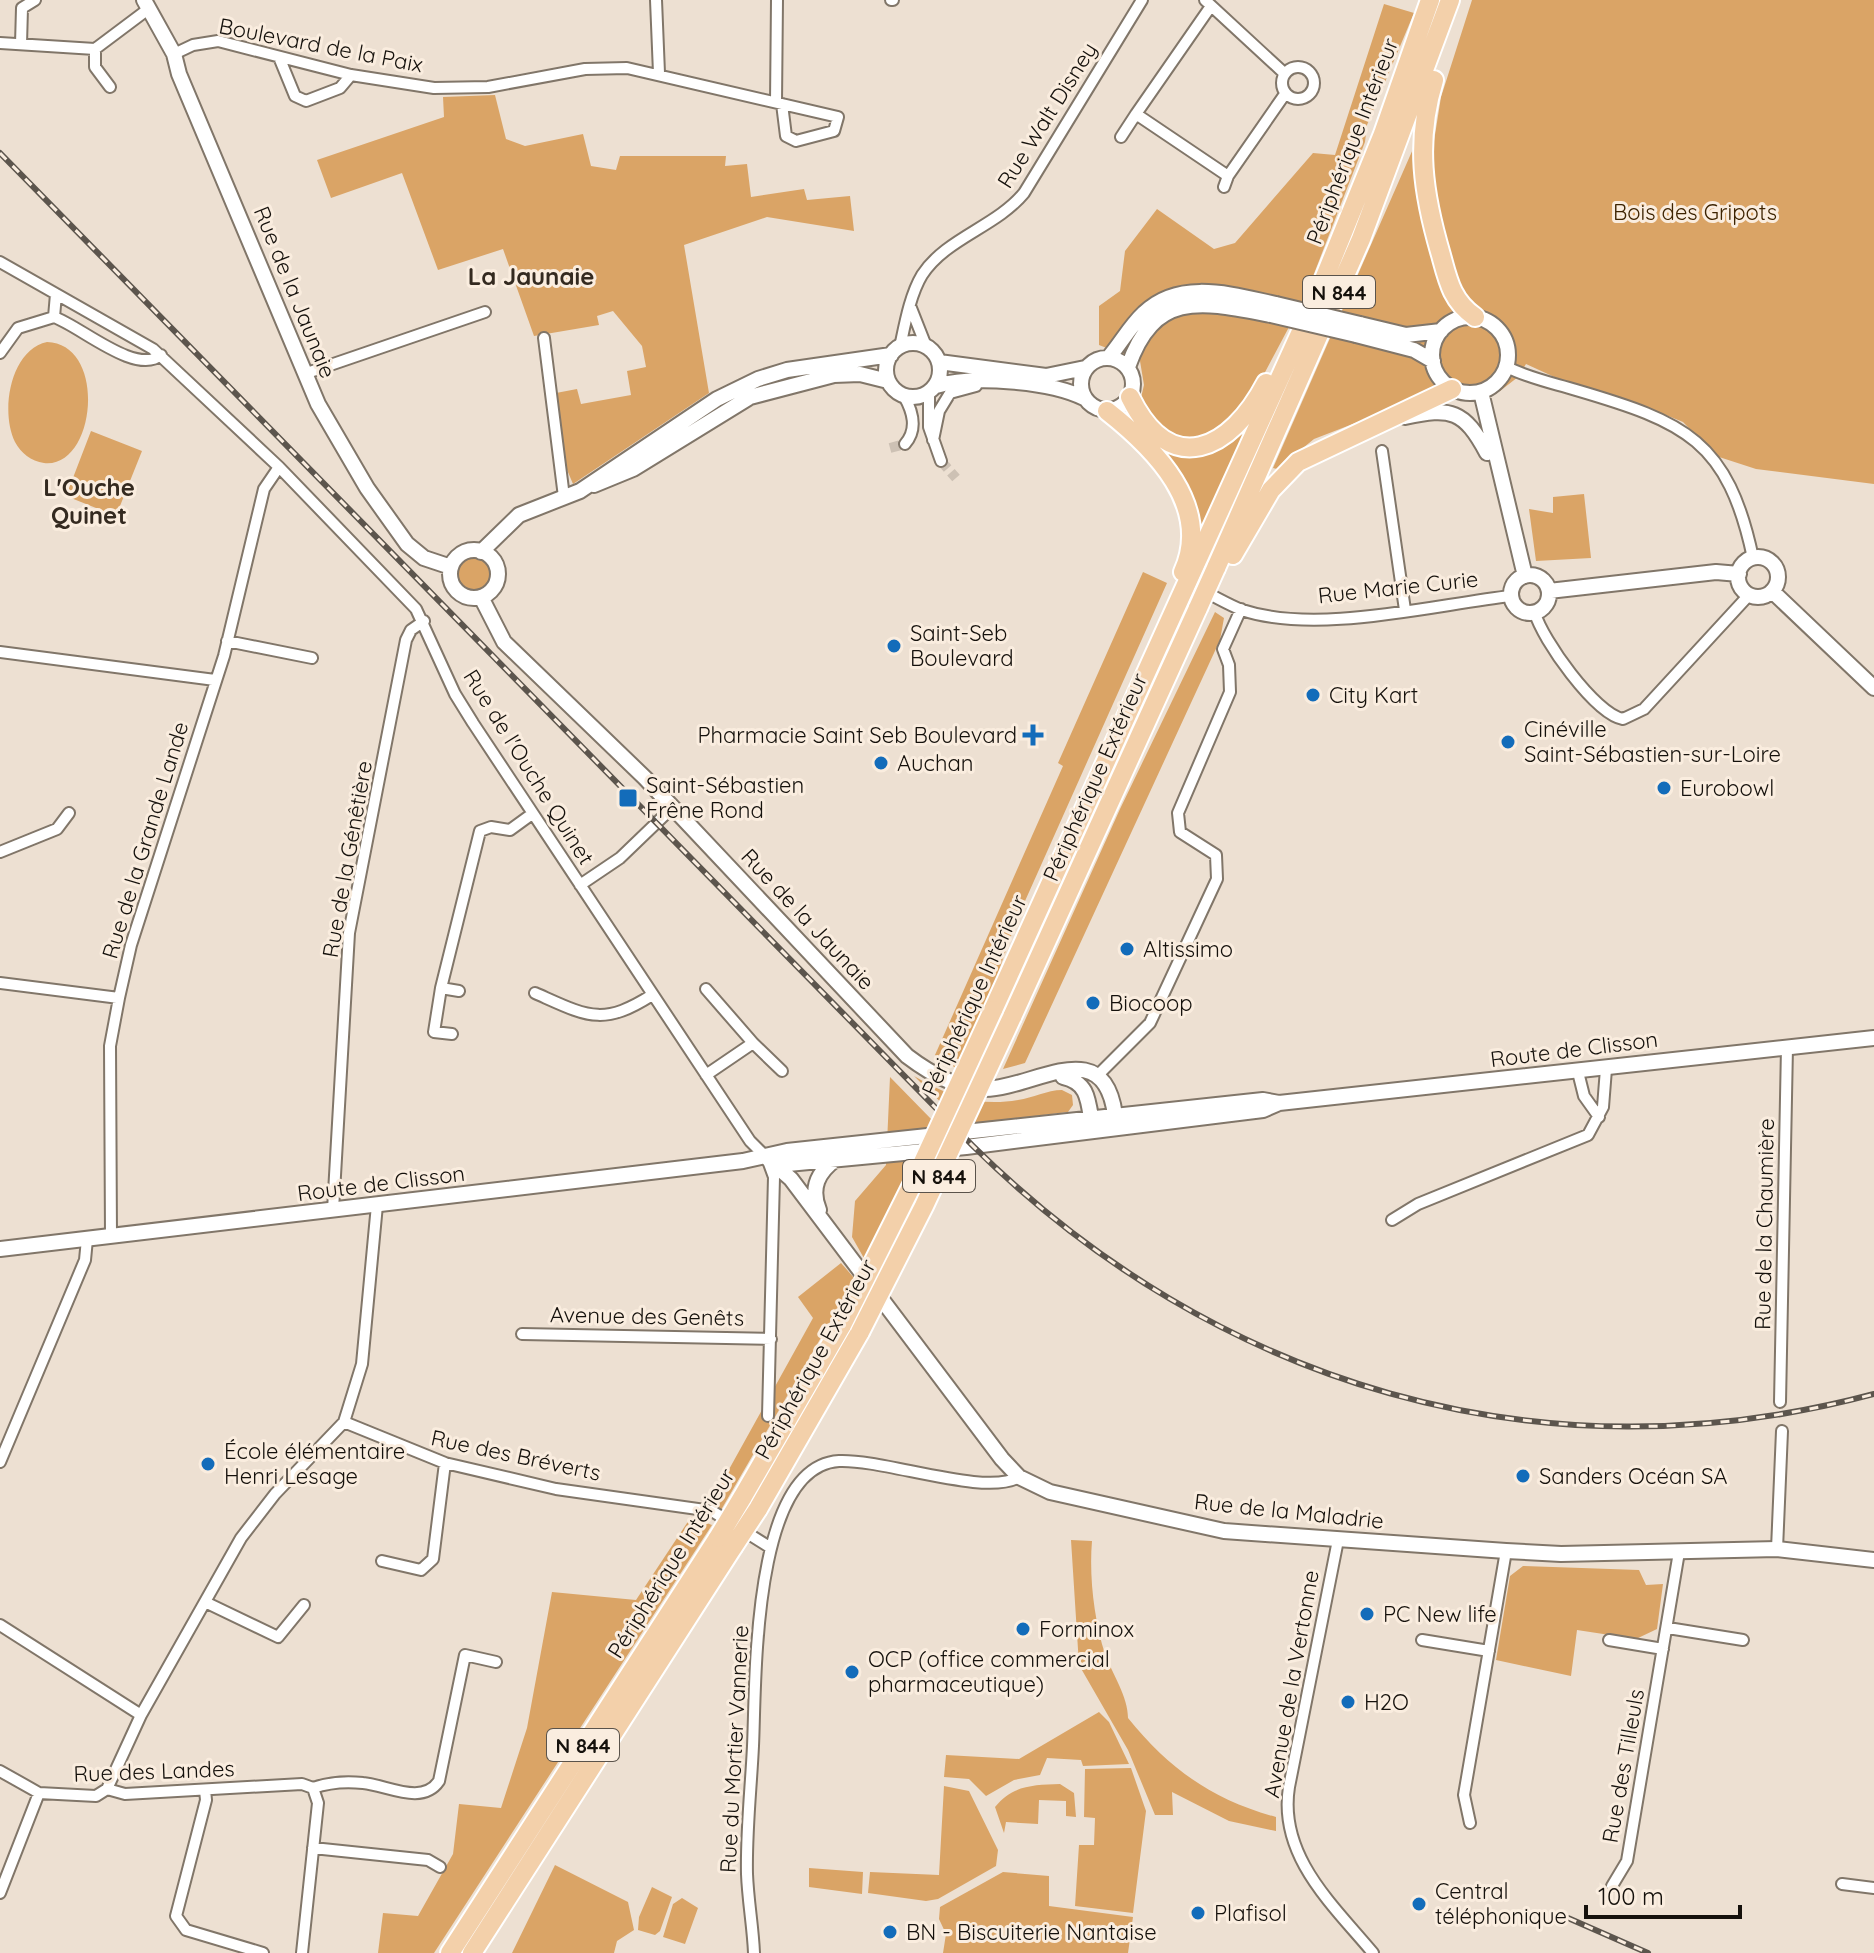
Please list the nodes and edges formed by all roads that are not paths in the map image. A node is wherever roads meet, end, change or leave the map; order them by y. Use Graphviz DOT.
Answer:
graph roads {
  1 [pos="35,0"];
  2 [pos="656,0"];
  3 [pos="777,0"];
  4 [pos="1142,0"];
  5 [pos="1430,0"];
  6 [pos="1208,3"];
  7 [pos="145,5"];
  8 [pos="1448,5"];
  9 [pos="0,43"];
  10 [pos="21,44"];
  11 [pos="95,49"];
  12 [pos="174,54"];
  13 [pos="279,57"];
  14 [pos="659,73"];
  15 [pos="1284,73"];
  16 [pos="351,75"];
  17 [pos="110,87"];
  18 [pos="1285,94"];
  19 [pos="779,103"];
  20 [pos="1136,114"];
  21 [pos="1121,137"];
  22 [pos="1228,176"];
  23 [pos="1224,187"];
  24 [pos="0,262"];
  25 [pos="56,294"];
  26 [pos="911,306"];
  27 [pos="1273,310"];
  28 [pos="485,312"];
  29 [pos="54,317"];
  30 [pos="1475,317"];
  31 [pos="1358,329"];
  32 [pos="1441,331"];
  33 [pos="544,338"];
  34 [pos="926,346"];
  35 [pos="895,351"];
  36 [pos="0,353"];
  37 [pos="161,355"];
  38 [pos="1109,357"];
  39 [pos="1289,359"];
  40 [pos="1433,361"];
  41 [pos="939,362"];
  42 [pos="1128,367"];
  43 [pos="1507,367"];
  44 [pos="1085,368"];
  45 [pos="304,374"];
  46 [pos="888,381"];
  47 [pos="997,382"];
  48 [pos="932,389"];
  49 [pos="1452,389"];
  50 [pos="1481,392"];
  51 [pos="904,396"];
  52 [pos="1130,397"];
  53 [pos="1084,398"];
  54 [pos="717,399"];
  55 [pos="1107,411"];
  56 [pos="1394,419"];
  57 [pos="686,436"];
  58 [pos="933,440"];
  59 [pos="905,444"];
  60 [pos="1382,451"];
  61 [pos="941,461"];
  62 [pos="1495,462"];
  63 [pos="279,467"];
  64 [pos="586,487"];
  65 [pos="564,497"];
  66 [pos="481,552"];
  67 [pos="1753,558"];
  68 [pos="451,567"];
  69 [pos="1190,567"];
  70 [pos="1216,568"];
  71 [pos="1739,574"];
  72 [pos="1525,576"];
  73 [pos="1199,589"];
  74 [pos="1549,591"];
  75 [pos="1772,591"];
  76 [pos="1749,595"];
  77 [pos="1511,596"];
  78 [pos="481,597"];
  79 [pos="1241,609"];
  80 [pos="1405,610"];
  81 [pos="1535,613"];
  82 [pos="424,621"];
  83 [pos="227,641"];
  84 [pos="0,652"];
  85 [pos="312,658"];
  86 [pos="215,680"];
  87 [pos="1874,688"];
  88 [pos="673,807"];
  89 [pos="69,813"];
  90 [pos="532,814"];
  91 [pos="0,852"];
  92 [pos="580,885"];
  93 [pos="0,983"];
  94 [pos="441,988"];
  95 [pos="706,989"];
  96 [pos="459,991"];
  97 [pos="535,993"];
  98 [pos="652,995"];
  99 [pos="119,998"];
  100 [pos="452,1034"];
  101 [pos="1874,1038"];
  102 [pos="753,1043"];
  103 [pos="1787,1047"];
  104 [pos="1606,1069"];
  105 [pos="782,1071"];
  106 [pos="1578,1072"];
  107 [pos="706,1075"];
  108 [pos="1098,1075"];
  109 [pos="1046,1076"];
  110 [pos="1063,1077"];
  111 [pos="1599,1117"];
  112 [pos="1107,1120"];
  113 [pos="767,1158"];
  114 [pos="838,1158"];
  115 [pos="377,1205"];
  116 [pos="333,1210"];
  117 [pos="1392,1220"];
  118 [pos="828,1228"];
  119 [pos="111,1237"];
  120 [pos="87,1239"];
  121 [pos="0,1249"];
  122 [pos="851,1328"];
  123 [pos="522,1334"];
  124 [pos="771,1339"];
  125 [pos="1780,1402"];
  126 [pos="768,1416"];
  127 [pos="344,1422"];
  128 [pos="1782,1431"];
  129 [pos="0,1462"];
  130 [pos="445,1463"];
  131 [pos="1019,1477"];
  132 [pos="1338,1540"];
  133 [pos="726,1543"];
  134 [pos="771,1548"];
  135 [pos="1777,1549"];
  136 [pos="1506,1551"];
  137 [pos="1679,1552"];
  138 [pos="1874,1560"];
  139 [pos="382,1561"];
  140 [pos="205,1602"];
  141 [pos="304,1605"];
  142 [pos="0,1625"];
  143 [pos="1668,1628"];
  144 [pos="1422,1640"];
  145 [pos="1609,1640"];
  146 [pos="1743,1640"];
  147 [pos="1663,1649"];
  148 [pos="1489,1651"];
  149 [pos="496,1662"];
  150 [pos="141,1715"];
  151 [pos="0,1771"];
  152 [pos="313,1788"];
  153 [pos="107,1789"];
  154 [pos="205,1790"];
  155 [pos="39,1793"];
  156 [pos="1470,1823"];
  157 [pos="313,1848"];
  158 [pos="440,1867"];
  159 [pos="1842,1884"];
  160 [pos="1612,1886"];
  161 [pos="1874,1888"];
  162 [pos="0,1893"];
  163 [pos="263,1953"];
  164 [pos="302,1953"];
  165 [pos="450,1953"];
  166 [pos="472,1953"];
  167 [pos="754,1953"];
  168 [pos="1373,1953"];
  1 -- 10 [label="street"];
  2 -- 14 [label="street"];
  3 -- 19 [label="street"];
  4 -- 26 [label="street, Rue Walt Disney"];
  5 -- 39 [label="highway, Périphérique Intérieur / N 844"];
  6 -- 15 [label="street"];
  6 -- 20 [label="street"];
  7 -- 11 [label="street"];
  7 -- 12 [label="main road, Rue de la Jaunaie"];
  8 -- 30 [label="highway"];
  8 -- 70 [label="highway, Périphérique Extérieur / N 844"];
  9 -- 10 [label="street"];
  10 -- 11 [label="street"];
  11 -- 17 [label="street"];
  12 -- 13 [label="street, Boulevard de la Paix"];
  12 -- 45 [label="main road, Rue de la Jaunaie"];
  13 -- 16 [label="street, Boulevard de la Paix"];
  13 -- 16 [label="street"];
  14 -- 16 [label="street, Boulevard de la Paix"];
  14 -- 19 [label="street, Boulevard de la Paix"];
  15 -- 18 [label="street"];
  15 -- 18 [label="street"];
  18 -- 22 [label="street"];
  19 -- 19 [label="street, Boulevard de la Paix"];
  20 -- 21 [label="street"];
  20 -- 22 [label="street"];
  22 -- 23 [label="street"];
  24 -- 25 [label="street, Rue de l'Ouche Quinet"];
  25 -- 29 [label="street"];
  25 -- 37 [label="street, Rue de l'Ouche Quinet"];
  26 -- 34 [label="street"];
  26 -- 35 [label="street, Rue Walt Disney"];
  27 -- 31 [label="main road, bridge"];
  27 -- 38 [label="main road"];
  27 -- 42 [label="main road"];
  28 -- 45 [label="street"];
  29 -- 36 [label="street"];
  29 -- 37 [label="street"];
  30 -- 32 [label="main road"];
  30 -- 43 [label="main road"];
  31 -- 32 [label="main road"];
  31 -- 40 [label="main road"];
  32 -- 40 [label="main road"];
  33 -- 65 [label="street"];
  34 -- 35 [label="main road"];
  34 -- 41 [label="main road"];
  35 -- 46 [label="main road"];
  35 -- 54 [label="main road"];
  37 -- 63 [label="street, Rue de l'Ouche Quinet"];
  38 -- 42 [label="main road"];
  38 -- 44 [label="main road"];
  39 -- 52 [label="highway"];
  39 -- 69 [label="highway, Périphérique Intérieur / N 844"];
  40 -- 49 [label="main road"];
  41 -- 44 [label="main road"];
  41 -- 48 [label="main road"];
  42 -- 52 [label="main road"];
  43 -- 50 [label="main road"];
  43 -- 67 [label="street"];
  44 -- 53 [label="main road"];
  45 -- 68 [label="main road, Rue de la Jaunaie"];
  46 -- 51 [label="main road"];
  46 -- 57 [label="main road"];
  47 -- 48 [label="main road"];
  47 -- 53 [label="main road"];
  47 -- 58 [label="street"];
  48 -- 51 [label="main road"];
  48 -- 58 [label="street"];
  49 -- 50 [label="main road"];
  49 -- 56 [label="highway"];
  50 -- 62 [label="main road"];
  51 -- 59 [label="street"];
  52 -- 55 [label="main road"];
  53 -- 55 [label="main road"];
  54 -- 57 [label="street"];
  54 -- 64 [label="main road"];
  55 -- 69 [label="highway"];
  56 -- 62 [label="main road"];
  56 -- 70 [label="highway"];
  57 -- 64 [label="main road"];
  58 -- 61 [label="street"];
  60 -- 80 [label="street"];
  62 -- 72 [label="main road"];
  63 -- 82 [label="street, Rue de l'Ouche Quinet"];
  63 -- 83 [label="street, Rue de la Grande Lande"];
  64 -- 65 [label="main road"];
  65 -- 66 [label="main road"];
  66 -- 68 [label="main road"];
  66 -- 78 [label="main road"];
  67 -- 71 [label="main road"];
  67 -- 75 [label="main road"];
  68 -- 78 [label="main road"];
  69 -- 122 [label="highway, Périphérique Intérieur / N 844, bridge"];
  70 -- 122 [label="highway, Périphérique Extérieur / N 844, bridge"];
  71 -- 74 [label="main road"];
  71 -- 76 [label="main road"];
  72 -- 74 [label="main road"];
  72 -- 77 [label="main road"];
  73 -- 79 [label="street, Rue Marie Curie"];
  74 -- 81 [label="main road"];
  75 -- 76 [label="main road"];
  75 -- 87 [label="main road"];
  76 -- 81 [label="street"];
  77 -- 80 [label="street, Rue Marie Curie"];
  77 -- 81 [label="main road"];
  78 -- 88 [label="main road, Rue de la Jaunaie"];
  79 -- 80 [label="street, Rue Marie Curie"];
  79 -- 108 [label="street"];
  82 -- 90 [label="street, Rue de l'Ouche Quinet"];
  82 -- 116 [label="street, Rue de la Génêtière"];
  83 -- 85 [label="street"];
  83 -- 86 [label="street, Rue de la Grande Lande"];
  84 -- 86 [label="street"];
  86 -- 99 [label="street, Rue de la Grande Lande"];
  88 -- 92 [label="street"];
  88 -- 109 [label="main road, Rue de la Jaunaie"];
  89 -- 91 [label="street"];
  90 -- 92 [label="street, Rue de l'Ouche Quinet"];
  90 -- 94 [label="street"];
  92 -- 98 [label="street, Rue de l'Ouche Quinet"];
  93 -- 99 [label="street"];
  94 -- 96 [label="street"];
  94 -- 100 [label="street"];
  95 -- 102 [label="street"];
  97 -- 98 [label="street"];
  98 -- 107 [label="street, Rue de l'Ouche Quinet"];
  99 -- 119 [label="street, Rue de la Grande Lande"];
  101 -- 103 [label="main road, Route de Clisson"];
  102 -- 105 [label="street"];
  102 -- 107 [label="street"];
  103 -- 104 [label="main road, Route de Clisson"];
  103 -- 125 [label="street, Rue de la Chaumière"];
  104 -- 106 [label="main road, Route de Clisson"];
  104 -- 111 [label="street"];
  106 -- 111 [label="street"];
  106 -- 112 [label="main road, Route de Clisson"];
  107 -- 113 [label="street, Rue de l'Ouche Quinet"];
  108 -- 109 [label="main road, Rue de la Jaunaie"];
  108 -- 110 [label="main road, Rue de la Jaunaie"];
  108 -- 112 [label="main road"];
  109 -- 110 [label="main road, Rue de la Jaunaie"];
  110 -- 112 [label="main road"];
  111 -- 117 [label="street"];
  112 -- 113 [label="main road, Route de Clisson"];
  112 -- 114 [label="main road, Route de Clisson"];
  113 -- 114 [label="main road, Route de Clisson"];
  113 -- 115 [label="main road, Route de Clisson"];
  113 -- 118 [label="main road, Rue de la Maladrie"];
  113 -- 124 [label="street"];
  114 -- 118 [label="main road, Rue de la Maladrie"];
  115 -- 116 [label="main road, Route de Clisson"];
  115 -- 127 [label="street"];
  116 -- 119 [label="main road, Route de Clisson"];
  118 -- 131 [label="main road, Rue de la Maladrie"];
  119 -- 120 [label="main road, Route de Clisson"];
  120 -- 121 [label="main road, Route de Clisson"];
  120 -- 129 [label="street"];
  122 -- 133 [label="highway, Périphérique Intérieur / N 844, bridge"];
  123 -- 124 [label="street, Avenue des Genêts"];
  124 -- 126 [label="street"];
  127 -- 130 [label="street, Rue des Bréverts"];
  127 -- 140 [label="street"];
  128 -- 135 [label="street"];
  130 -- 134 [label="street, Rue des Bréverts"];
  130 -- 139 [label="street"];
  131 -- 132 [label="main road, Rue de la Maladrie"];
  131 -- 134 [label="street, Rue du Mortier Vannerie"];
  132 -- 136 [label="main road, Rue de la Maladrie"];
  132 -- 168 [label="street, Avenue de la Vertonne"];
  133 -- 165 [label="highway, Périphérique Intérieur / N 844"];
  133 -- 166 [label="highway, N 844"];
  134 -- 167 [label="street, Rue du Mortier Vannerie"];
  135 -- 137 [label="main road, Rue de la Maladrie"];
  135 -- 138 [label="main road, Rue de la Maladrie"];
  136 -- 137 [label="main road, Rue de la Maladrie"];
  136 -- 148 [label="street"];
  137 -- 143 [label="street, Rue des Tilleuls"];
  140 -- 141 [label="street"];
  140 -- 150 [label="street"];
  142 -- 150 [label="street"];
  143 -- 146 [label="street"];
  143 -- 147 [label="street, Rue des Tilleuls"];
  144 -- 148 [label="street"];
  145 -- 147 [label="street"];
  147 -- 160 [label="street, Rue des Tilleuls"];
  148 -- 156 [label="street"];
  149 -- 152 [label="street, Rue des Landes"];
  150 -- 153 [label="street"];
  151 -- 155 [label="street, Rue des Landes"];
  152 -- 154 [label="street, Rue des Landes"];
  152 -- 157 [label="street"];
  153 -- 154 [label="street, Rue des Landes"];
  153 -- 155 [label="street, Rue des Landes"];
  154 -- 163 [label="street"];
  155 -- 162 [label="street"];
  157 -- 158 [label="street"];
  157 -- 164 [label="street"];
  159 -- 161 [label="street"];
}
